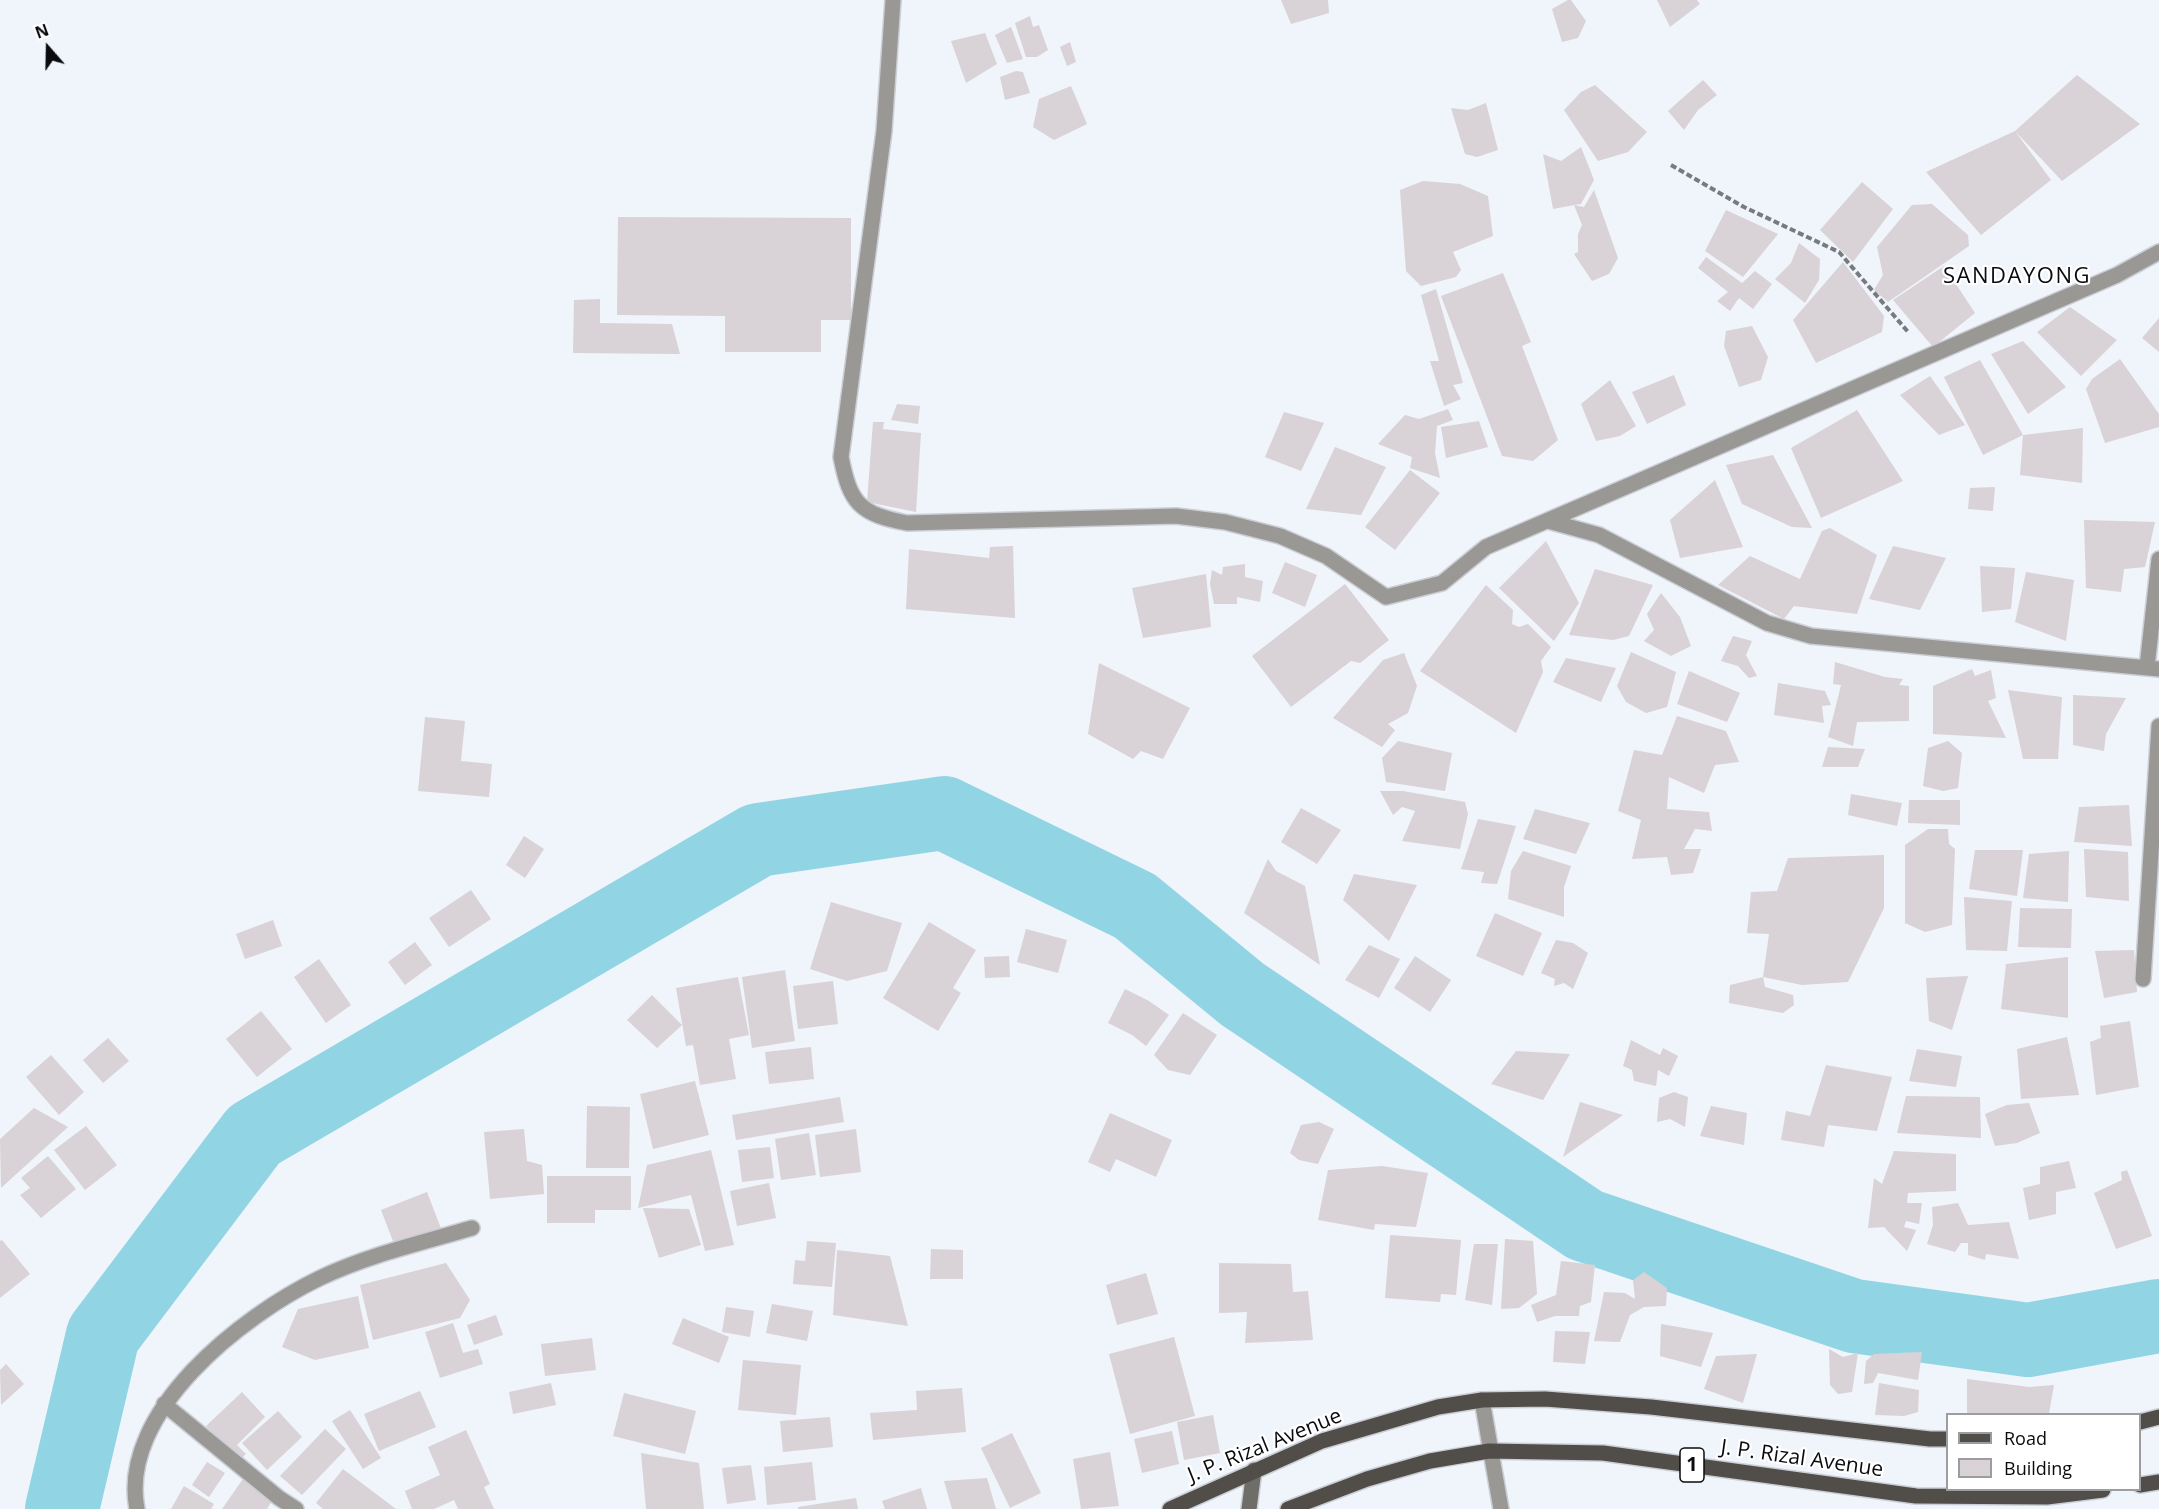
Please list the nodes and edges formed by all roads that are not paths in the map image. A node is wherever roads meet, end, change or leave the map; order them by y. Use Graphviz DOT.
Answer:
graph roads {
  1 [pos="893,0"];
  2 [pos="2159,252"];
  3 [pos="1548,521"];
  4 [pos="2159,559"];
  5 [pos="2153,668"];
  6 [pos="2159,726"];
  7 [pos="2143,979"];
  8 [pos="472,1228"];
  9 [pos="1482,1400"];
  10 [pos="164,1404"];
  11 [pos="2159,1417"];
  12 [pos="2141,1422"];
  13 [pos="1946,1439"];
  14 [pos="1489,1451"];
  15 [pos="1254,1470"];
  16 [pos="2159,1482"];
  17 [pos="2141,1485"];
  18 [pos="2095,1491"];
  19 [pos="137,1509"];
  20 [pos="296,1509"];
  21 [pos="1170,1509"];
  22 [pos="1249,1509"];
  23 [pos="1288,1509"];
  24 [pos="1501,1509"];
  1 -- 3 [label="street"];
  2 -- 3 [label="street"];
  3 -- 5 [label="street"];
  4 -- 5 [label="street"];
  6 -- 7 [label="street"];
  8 -- 10 [label="street"];
  9 -- 13 [label="main road, J. P. Rizal Avenue"];
  9 -- 14 [label="street"];
  9 -- 15 [label="main road, J. P. Rizal Avenue"];
  10 -- 19 [label="street"];
  10 -- 20 [label="street"];
  11 -- 12 [label="main road"];
  14 -- 18 [label="main road, J. P. Rizal Avenue / 1"];
  14 -- 23 [label="main road, J. P. Rizal Avenue / 1"];
  14 -- 24 [label="street"];
  15 -- 21 [label="main road, J. P. Rizal Avenue"];
  15 -- 22 [label="main road"];
  16 -- 17 [label="main road"];
}
